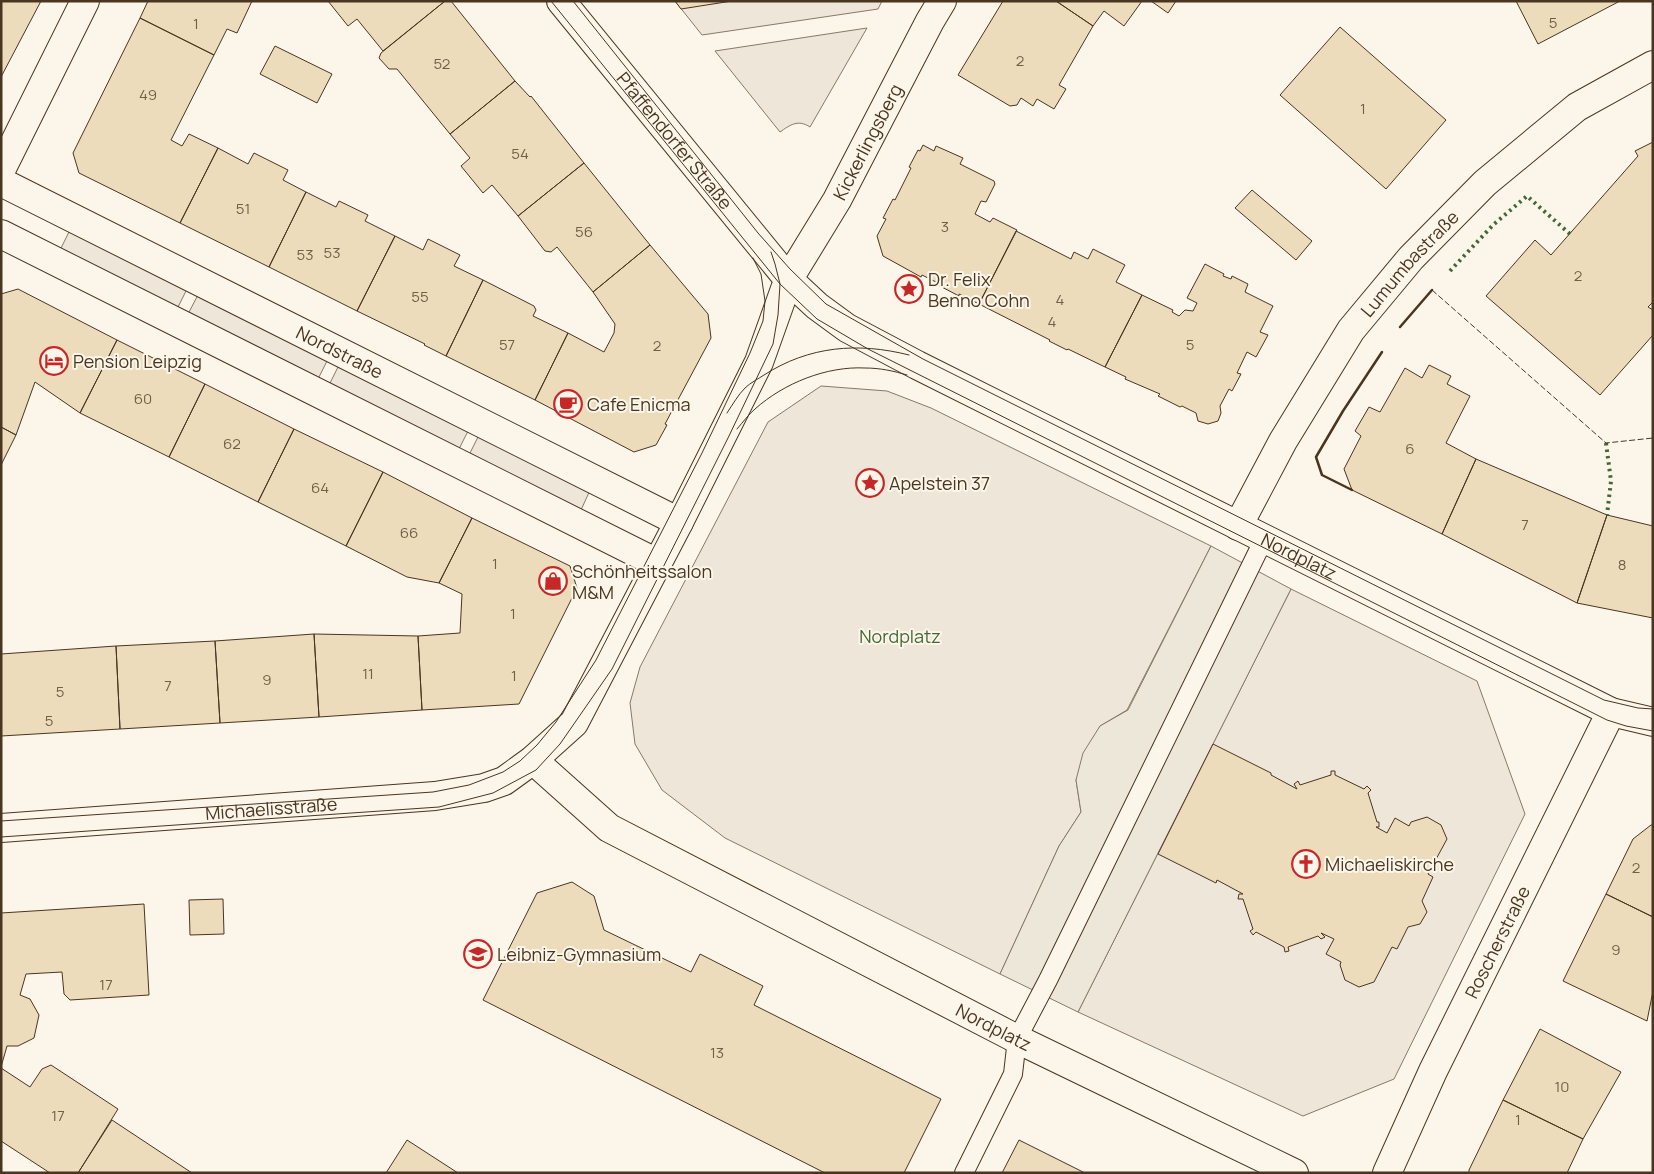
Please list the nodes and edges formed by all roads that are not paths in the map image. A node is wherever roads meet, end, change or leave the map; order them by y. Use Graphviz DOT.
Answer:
graph roads {
  1 [pos="86,1"];
  2 [pos="561,1"];
  3 [pos="942,1"];
  4 [pos="1653,65"];
  5 [pos="1,170"];
  6 [pos="1,182"];
  7 [pos="1,234"];
  8 [pos="789,280"];
  9 [pos="679,522"];
  10 [pos="1238,526"];
  11 [pos="1264,539"];
  12 [pos="657,563"];
  13 [pos="1611,712"];
  14 [pos="1653,722"];
  15 [pos="533,760"];
  16 [pos="1,828"];
  17 [pos="1017,1039"];
  18 [pos="1285,1169"];
  19 [pos="964,1173"];
  20 [pos="1386,1173"];
  1 -- 5 [label="street"];
  2 -- 8 [label="street, Pfaffendorfer Straße"];
  3 -- 8 [label="street, Kickerlingsberg"];
  4 -- 10 [label="street, Lumumbastraße"];
  6 -- 9 [label="street, Nordstraße"];
  7 -- 12 [label="street"];
  8 -- 9 [label="street"];
  8 -- 10 [label="street, Nordplatz"];
  9 -- 12 [label="street"];
  10 -- 11 [label="street, Nordplatz"];
  11 -- 13 [label="street, Nordplatz"];
  11 -- 17 [label="lane"];
  12 -- 15 [label="street"];
  13 -- 14 [label="street, Nordplatz"];
  13 -- 20 [label="street, Roscherstraße"];
  15 -- 16 [label="street, Michaelisstraße"];
  15 -- 17 [label="street, Nordplatz"];
  17 -- 18 [label="street, Nordplatz"];
  17 -- 19 [label="lane"];
}
